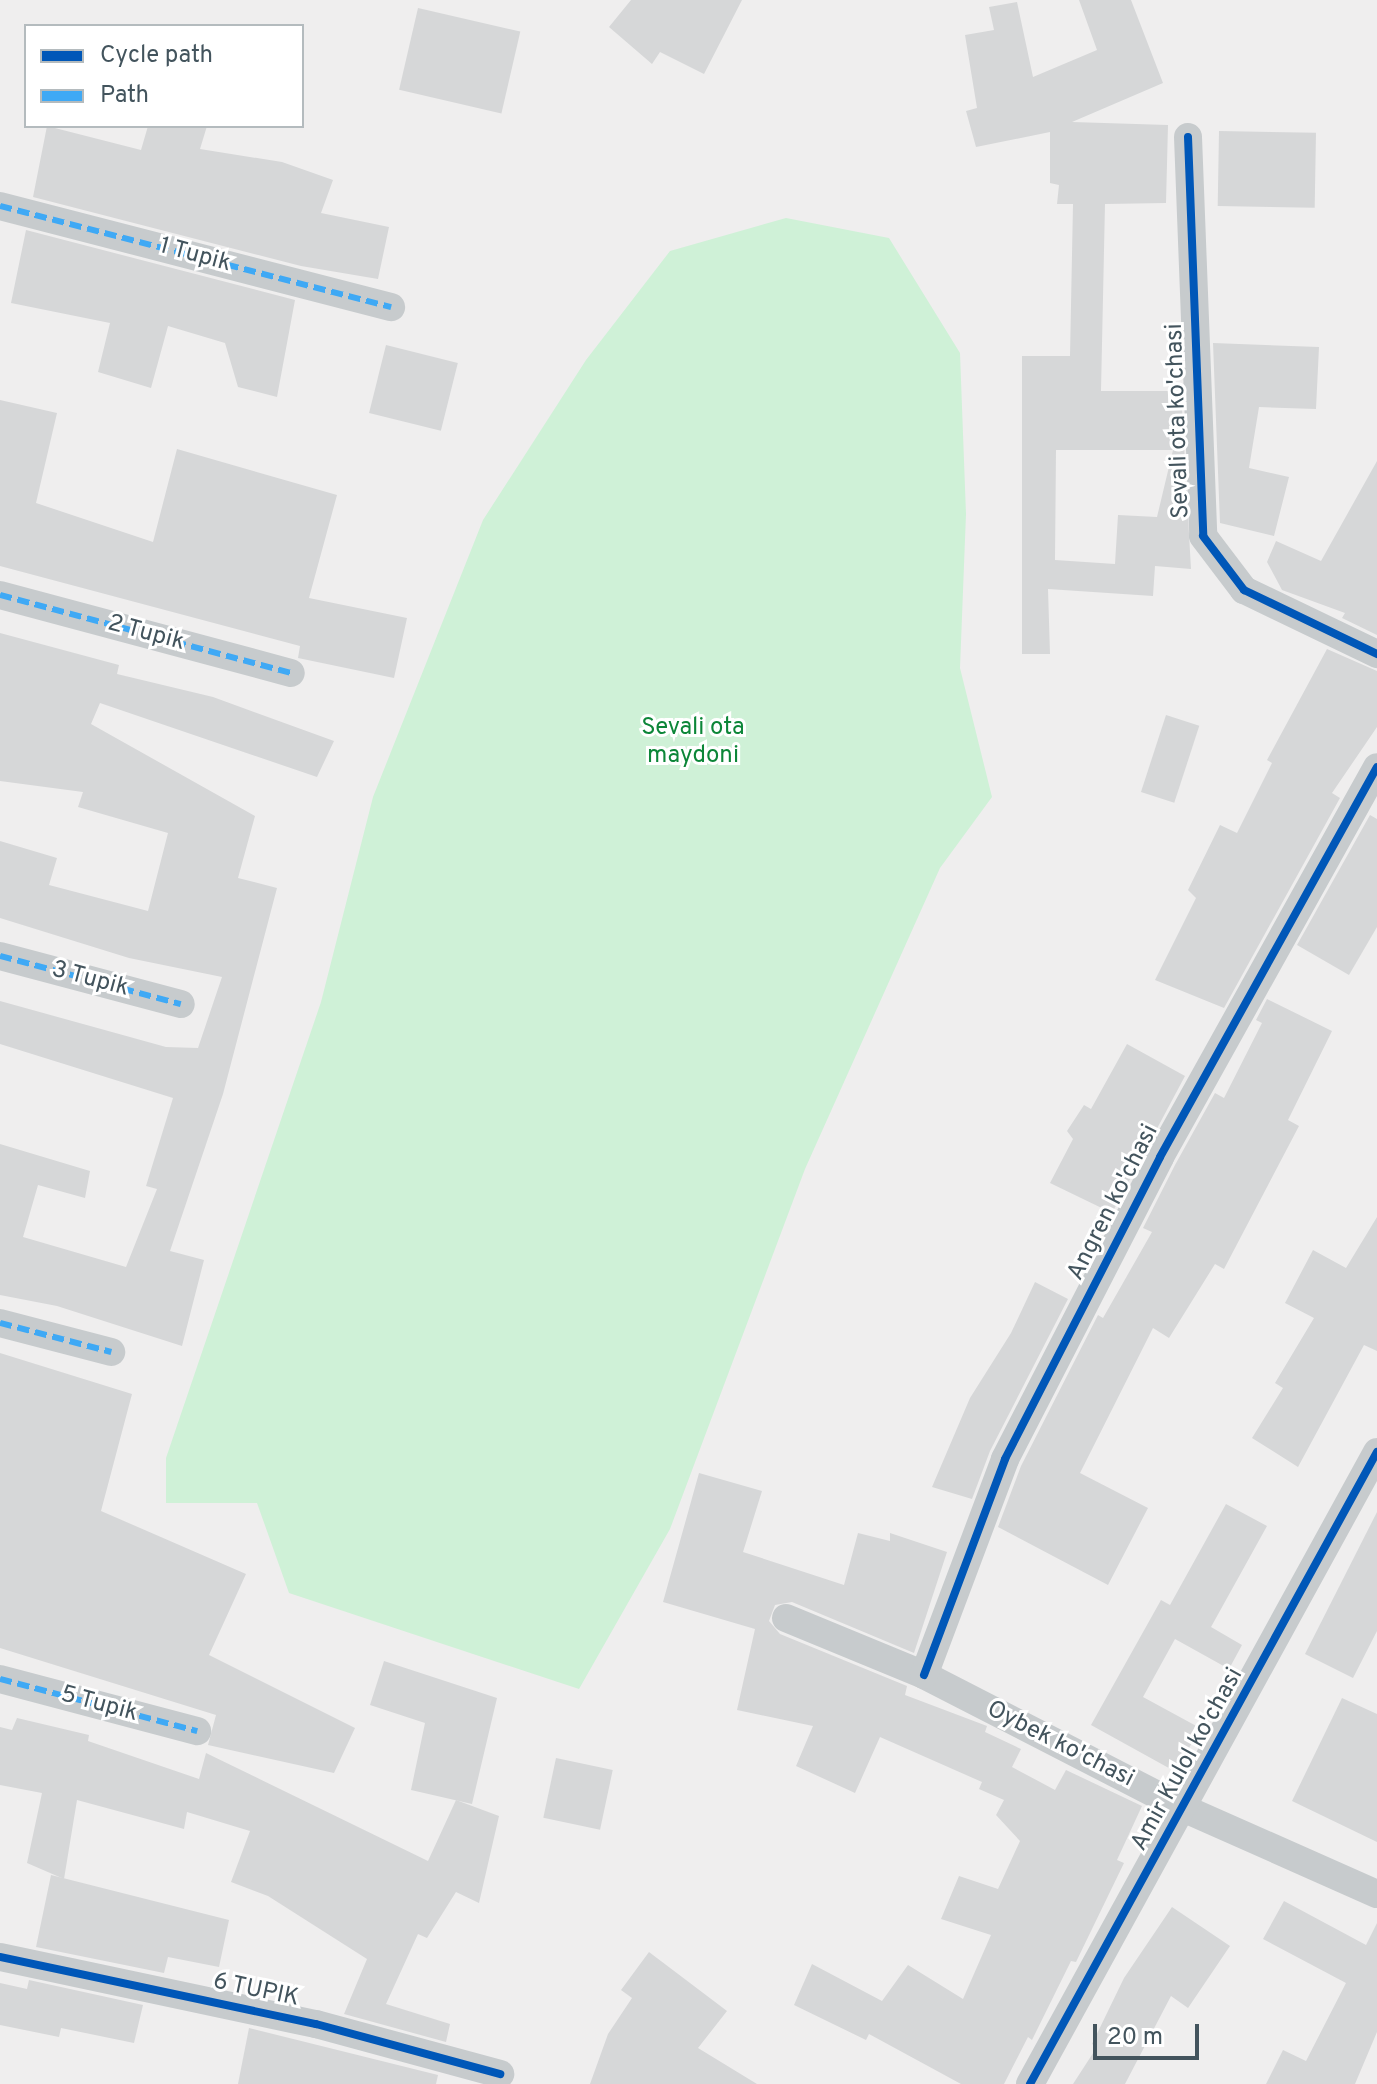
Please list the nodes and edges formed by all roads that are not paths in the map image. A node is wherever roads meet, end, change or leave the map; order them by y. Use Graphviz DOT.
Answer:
graph roads {
  1 [pos="1188,137"];
  2 [pos="0,206"];
  3 [pos="391,307"];
  4 [pos="0,595"];
  5 [pos="1377,654"];
  6 [pos="291,673"];
  7 [pos="1377,767"];
  8 [pos="0,956"];
  9 [pos="181,1004"];
  10 [pos="0,1323"];
  11 [pos="111,1352"];
  12 [pos="1377,1452"];
  13 [pos="786,1618"];
  14 [pos="924,1675"];
  15 [pos="0,1679"];
  16 [pos="197,1731"];
  17 [pos="1185,1809"];
  18 [pos="1377,1894"];
  19 [pos="0,1957"];
  20 [pos="500,2074"];
  21 [pos="1030,2084"];
  1 -- 5 [label="street, Sevali ota ko'chasi"];
  2 -- 3 [label="street, 1 Tupik"];
  4 -- 6 [label="street, 2 Tupik"];
  7 -- 14 [label="street, Angren ko'chasi"];
  8 -- 9 [label="street, 3 Tupik"];
  10 -- 11 [label="street"];
  12 -- 17 [label="street, Amir Kulol ko'chasi"];
  13 -- 14 [label="street, Oybek ko'chasi"];
  14 -- 17 [label="street, Oybek ko'chasi"];
  15 -- 16 [label="street, 5 Tupik"];
  17 -- 18 [label="street, Oybek ko'chasi"];
  17 -- 21 [label="street, Amir Kulol ko'chasi"];
  19 -- 20 [label="street, 6 TUPIK"];
}
